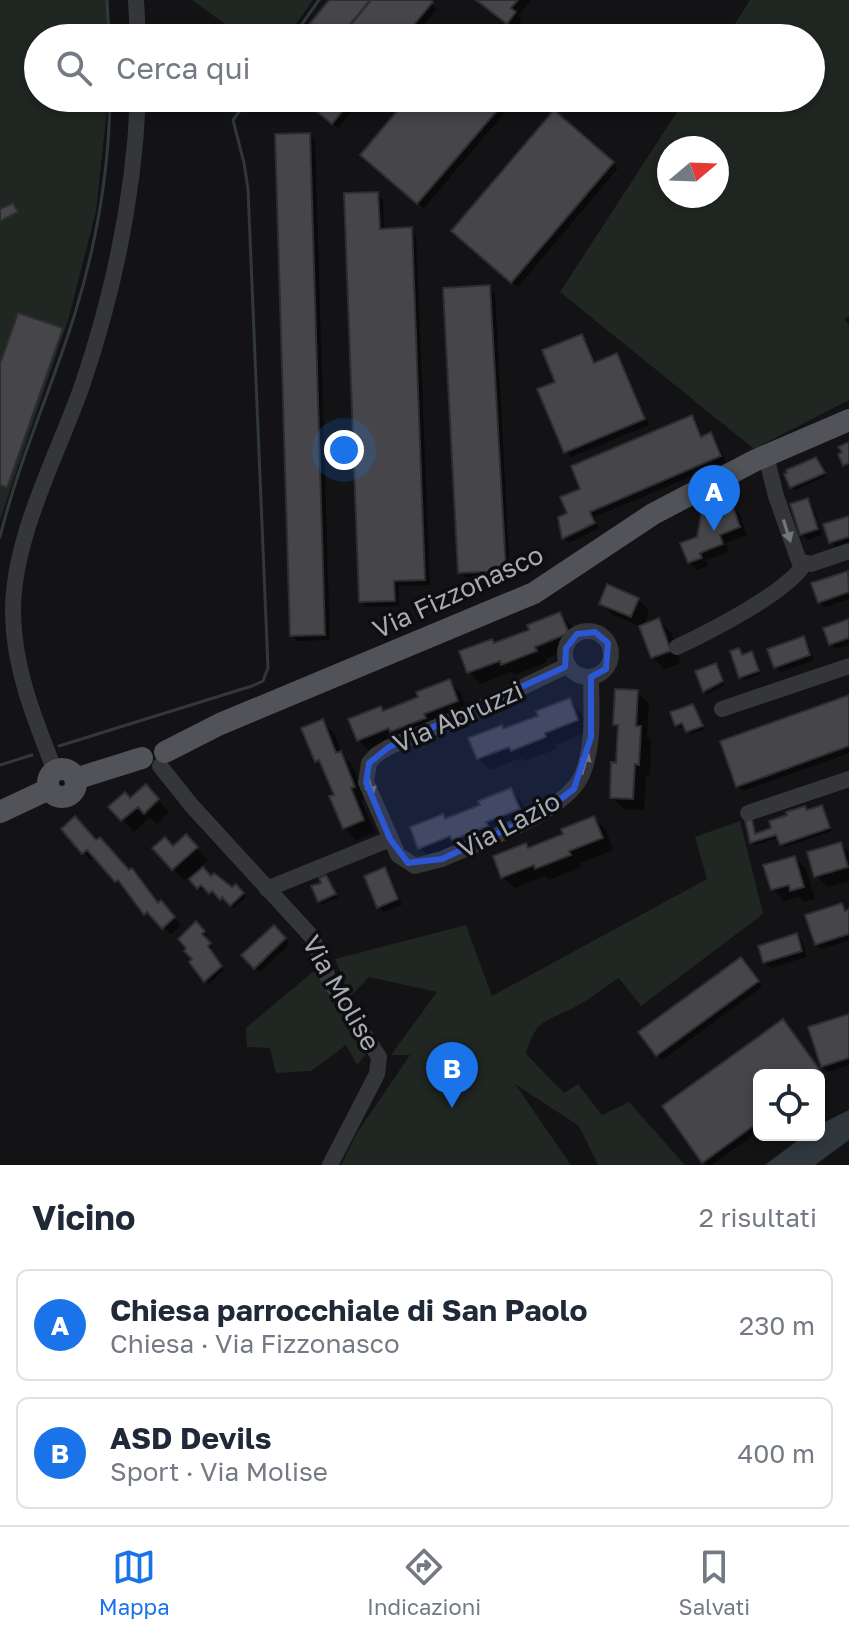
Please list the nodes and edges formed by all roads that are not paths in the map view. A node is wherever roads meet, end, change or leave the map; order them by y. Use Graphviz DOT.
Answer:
graph roads {
  1 [pos="136,0"];
  2 [pos="137,24"];
  3 [pos="137,112"];
  4 [pos="849,420"];
  5 [pos="766,456"];
  6 [pos="849,551"];
  7 [pos="804,564"];
  8 [pos="677,647"];
  9 [pos="568,665"];
  10 [pos="849,666"];
  11 [pos="591,677"];
  12 [pos="722,709"];
  13 [pos="156,759"];
  14 [pos="57,775"];
  15 [pos="849,779"];
  16 [pos="0,812"];
  17 [pos="748,813"];
  18 [pos="390,839"];
  19 [pos="267,889"];
  20 [pos="330,1165"];
  1 -- 2 [label="street"];
  3 -- 14 [label="street"];
  4 -- 5 [label="main road, Via Fizzonasco"];
  5 -- 7 [label="street, one-way"];
  5 -- 13 [label="main road, Via Fizzonasco"];
  6 -- 7 [label="street"];
  7 -- 8 [label="street"];
  9 -- 11 [label="street"];
  9 -- 11 [label="street"];
  9 -- 18 [label="street, Via Abruzzi, one-way"];
  10 -- 12 [label="street"];
  18 -- 11 [label="street, Via Lazio, one-way"];
  13 -- 14 [label="main road, Via Fizzonasco"];
  13 -- 19 [label="street, Via Molise"];
  14 -- 16 [label="main road, Via Fizzonasco"];
  15 -- 17 [label="street"];
  18 -- 19 [label="street"];
  19 -- 20 [label="street, Via Molise"];
}
